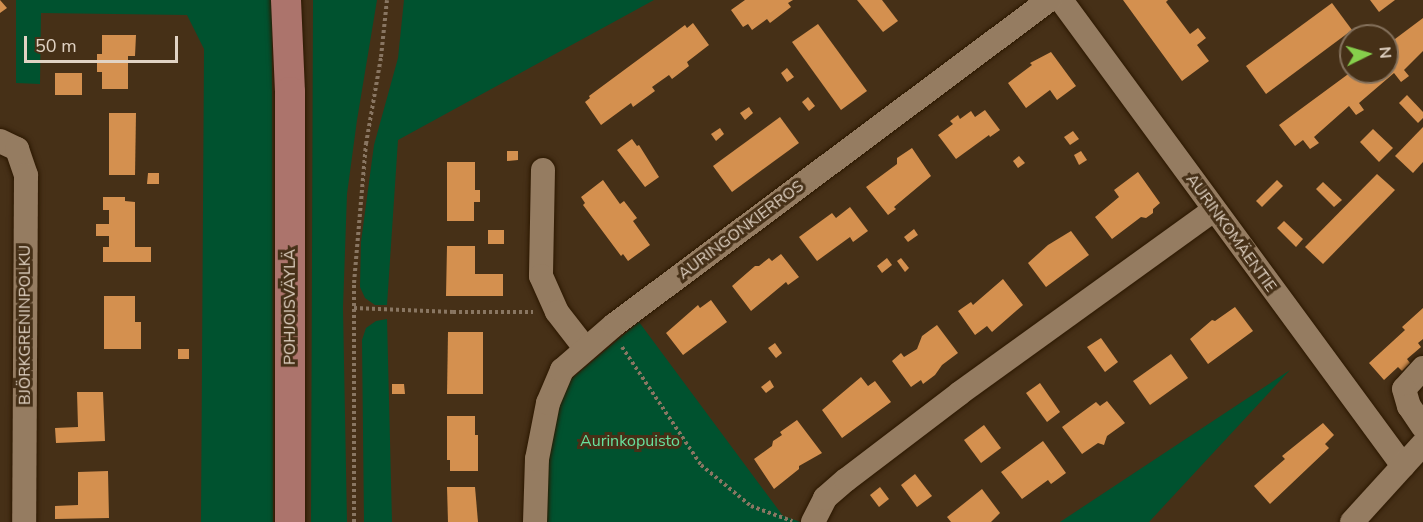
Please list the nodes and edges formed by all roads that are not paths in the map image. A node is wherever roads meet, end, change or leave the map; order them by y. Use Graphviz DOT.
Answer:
graph roads {
  1 [pos="285,0"];
  2 [pos="295,0"];
  3 [pos="1049,0"];
  4 [pos="1061,0"];
  5 [pos="290,92"];
  6 [pos="0,141"];
  7 [pos="543,170"];
  8 [pos="1214,210"];
  9 [pos="585,348"];
  10 [pos="1423,368"];
  11 [pos="1423,427"];
  12 [pos="1423,444"];
  13 [pos="1403,466"];
  14 [pos="24,522"];
  15 [pos="290,522"];
  16 [pos="535,522"];
  17 [pos="813,522"];
  18 [pos="1352,522"];
  1 -- 5 [label="main road, POHJOISVÄYLÄ"];
  2 -- 5 [label="main road, POHJOISVÄYLÄ"];
  3 -- 9 [label="street, AURINGONKIERROS"];
  4 -- 8 [label="street, AURINKOMÄENTIE"];
  5 -- 15 [label="main road, POHJOISVÄYLÄ"];
  6 -- 14 [label="street, BJÖRKGRENINPOLKU"];
  7 -- 9 [label="street"];
  8 -- 13 [label="street, AURINKOMÄENTIE"];
  8 -- 17 [label="street"];
  9 -- 16 [label="street, AURINGONKIERROS"];
  10 -- 11 [label="street"];
  12 -- 13 [label="street"];
  13 -- 18 [label="street"];
}
